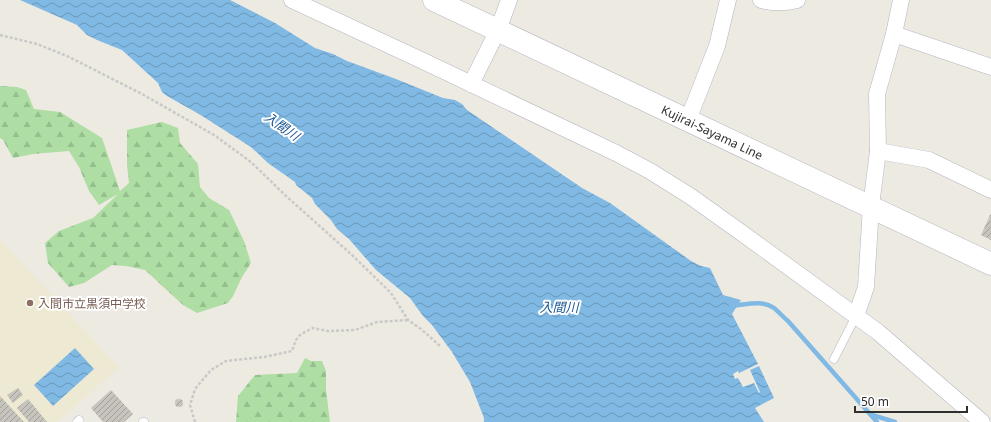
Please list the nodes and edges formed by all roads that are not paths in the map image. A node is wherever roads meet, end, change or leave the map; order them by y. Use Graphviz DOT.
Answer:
graph roads {
  1 [pos="292,0"];
  2 [pos="434,0"];
  3 [pos="509,0"];
  4 [pos="728,0"];
  5 [pos="761,0"];
  6 [pos="798,0"];
  7 [pos="901,0"];
  8 [pos="498,30"];
  9 [pos="894,34"];
  10 [pos="991,68"];
  11 [pos="471,84"];
  12 [pos="688,120"];
  13 [pos="878,151"];
  14 [pos="991,190"];
  15 [pos="871,206"];
  16 [pos="991,264"];
  17 [pos="856,316"];
  18 [pos="834,359"];
  19 [pos="982,422"];
  1 -- 11 [label="street"];
  2 -- 8 [label="main road, Kujirai-Sayama Line"];
  3 -- 8 [label="street"];
  4 -- 12 [label="street"];
  5 -- 6 [label="street"];
  7 -- 9 [label="street"];
  8 -- 11 [label="street"];
  8 -- 12 [label="main road, Kujirai-Sayama Line"];
  9 -- 10 [label="street"];
  9 -- 13 [label="street"];
  11 -- 17 [label="street"];
  12 -- 15 [label="main road, Kujirai-Sayama Line"];
  13 -- 14 [label="street"];
  13 -- 15 [label="street"];
  15 -- 16 [label="main road, Kujirai-Sayama Line"];
  15 -- 17 [label="street"];
  17 -- 18 [label="lane"];
  17 -- 19 [label="street"];
}
